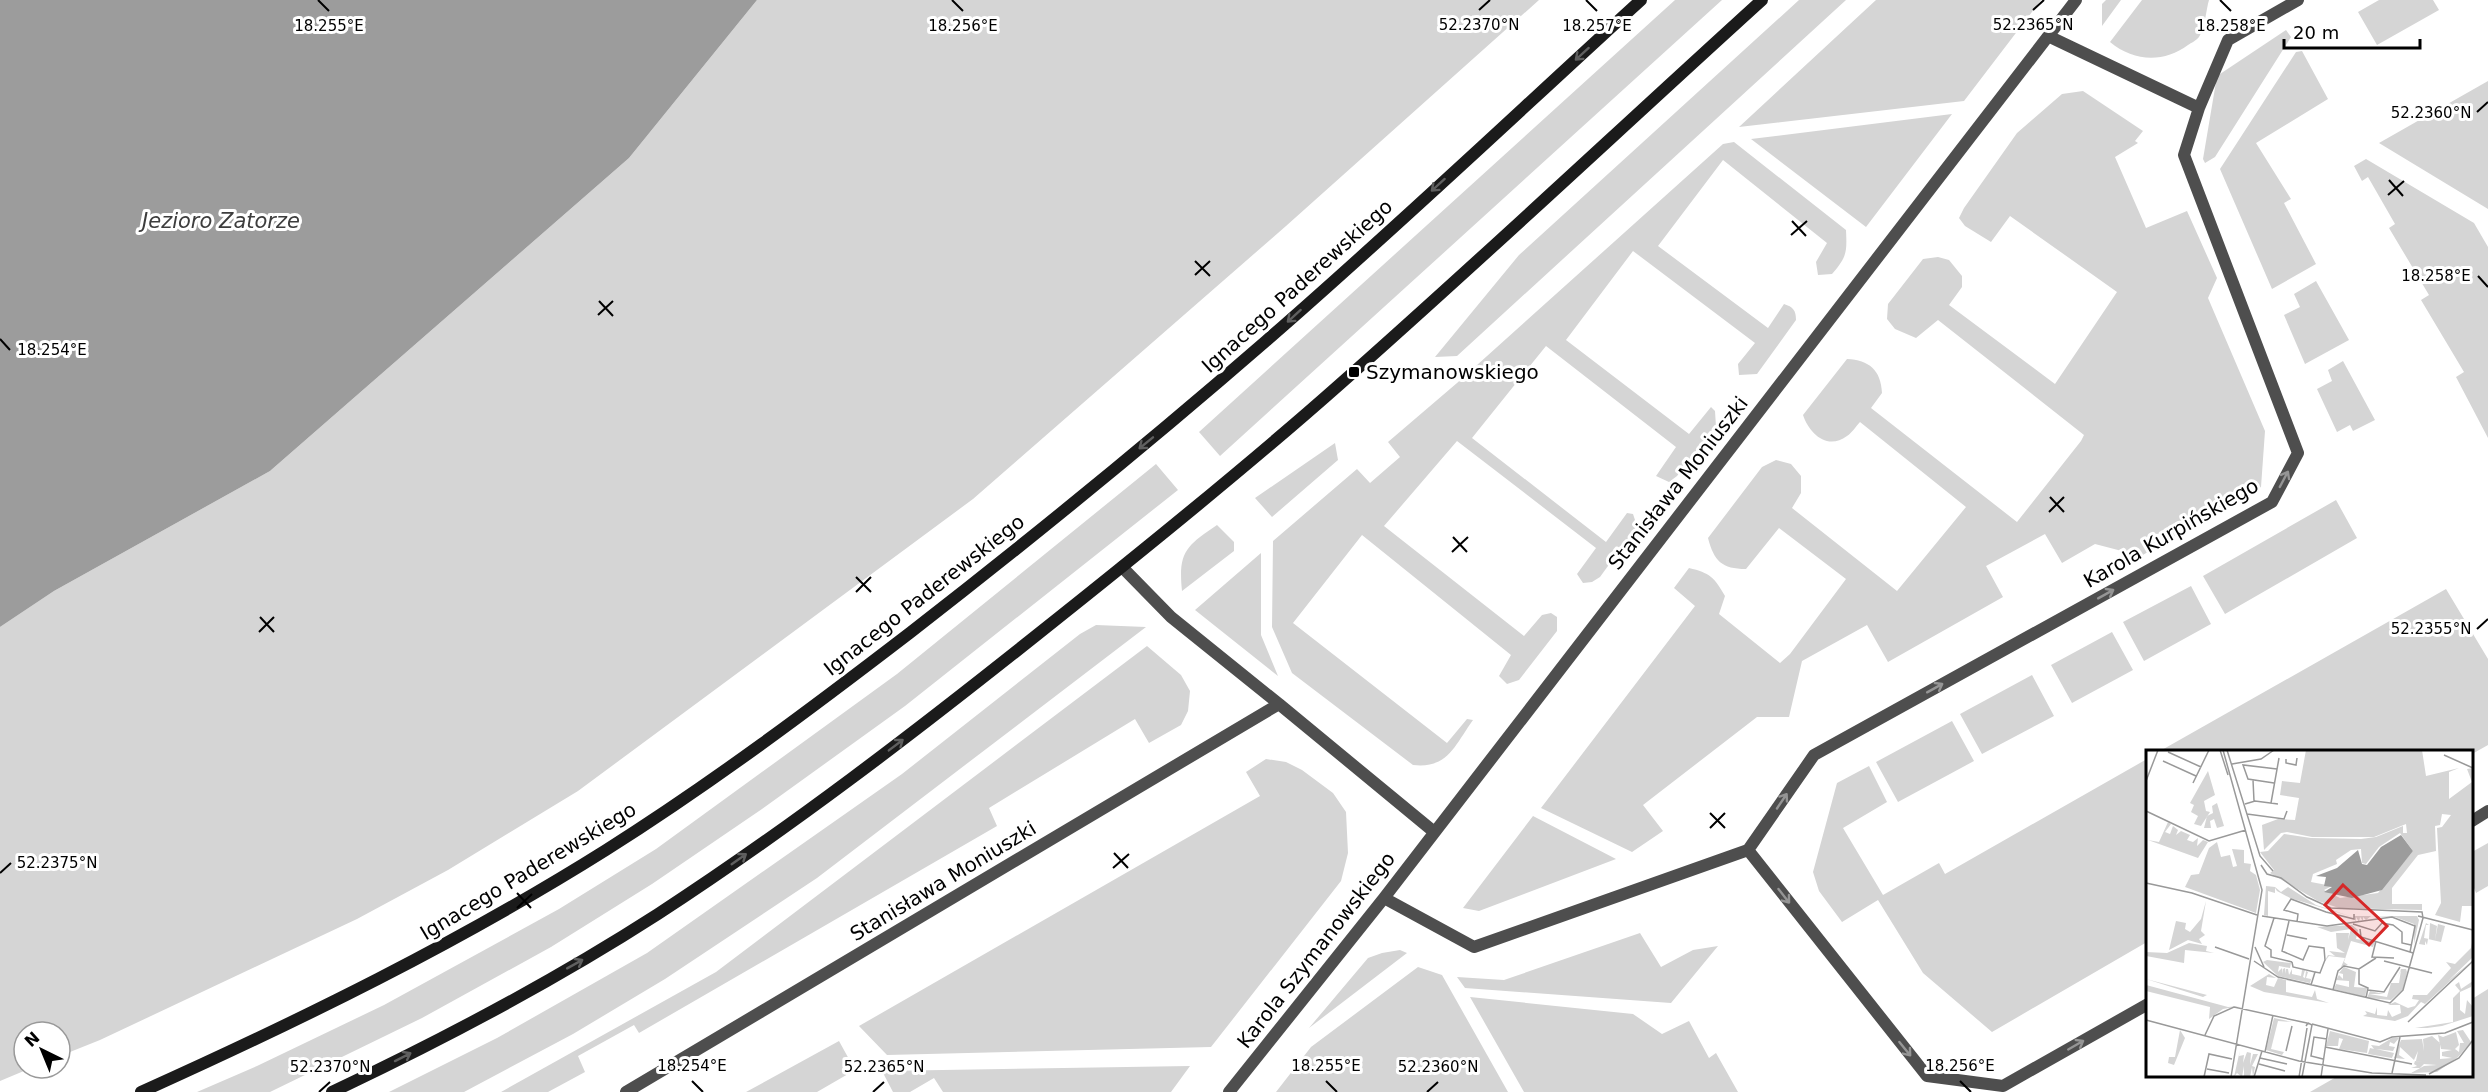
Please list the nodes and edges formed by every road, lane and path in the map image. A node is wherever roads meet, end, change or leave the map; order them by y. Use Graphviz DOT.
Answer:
graph roads {
  1 [pos="1641,0"];
  2 [pos="1762,0"];
  3 [pos="2076,0"];
  4 [pos="2298,0"];
  5 [pos="2048,36"];
  6 [pos="2199,108"];
  7 [pos="1122,567"];
  8 [pos="1279,704"];
  9 [pos="2488,811"];
  10 [pos="2473,819"];
  11 [pos="1433,831"];
  12 [pos="1748,850"];
  13 [pos="1384,898"];
  14 [pos="2146,1005"];
  15 [pos="141,1092"];
  16 [pos="332,1092"];
  17 [pos="626,1092"];
  18 [pos="1229,1092"];
  1 -- 15 [label="main road, Ignacego Paderewskiego, one-way"];
  2 -- 7 [label="main road"];
  3 -- 5 [label="street, Stanisława Moniuszki"];
  4 -- 6 [label="street, Karola Kurpińskiego"];
  5 -- 6 [label="street"];
  5 -- 11 [label="street, Stanisława Moniuszki"];
  12 -- 6 [label="street, Karola Kurpińskiego, one-way"];
  7 -- 8 [label="street"];
  16 -- 7 [label="main road, one-way"];
  8 -- 11 [label="street"];
  8 -- 17 [label="street, Stanisława Moniuszki"];
  9 -- 10 [label="street"];
  11 -- 13 [label="street, Karola Szymanowskiego"];
  12 -- 13 [label="street"];
  12 -- 14 [label="street, one-way"];
  13 -- 18 [label="street, Karola Szymanowskiego"];
}
